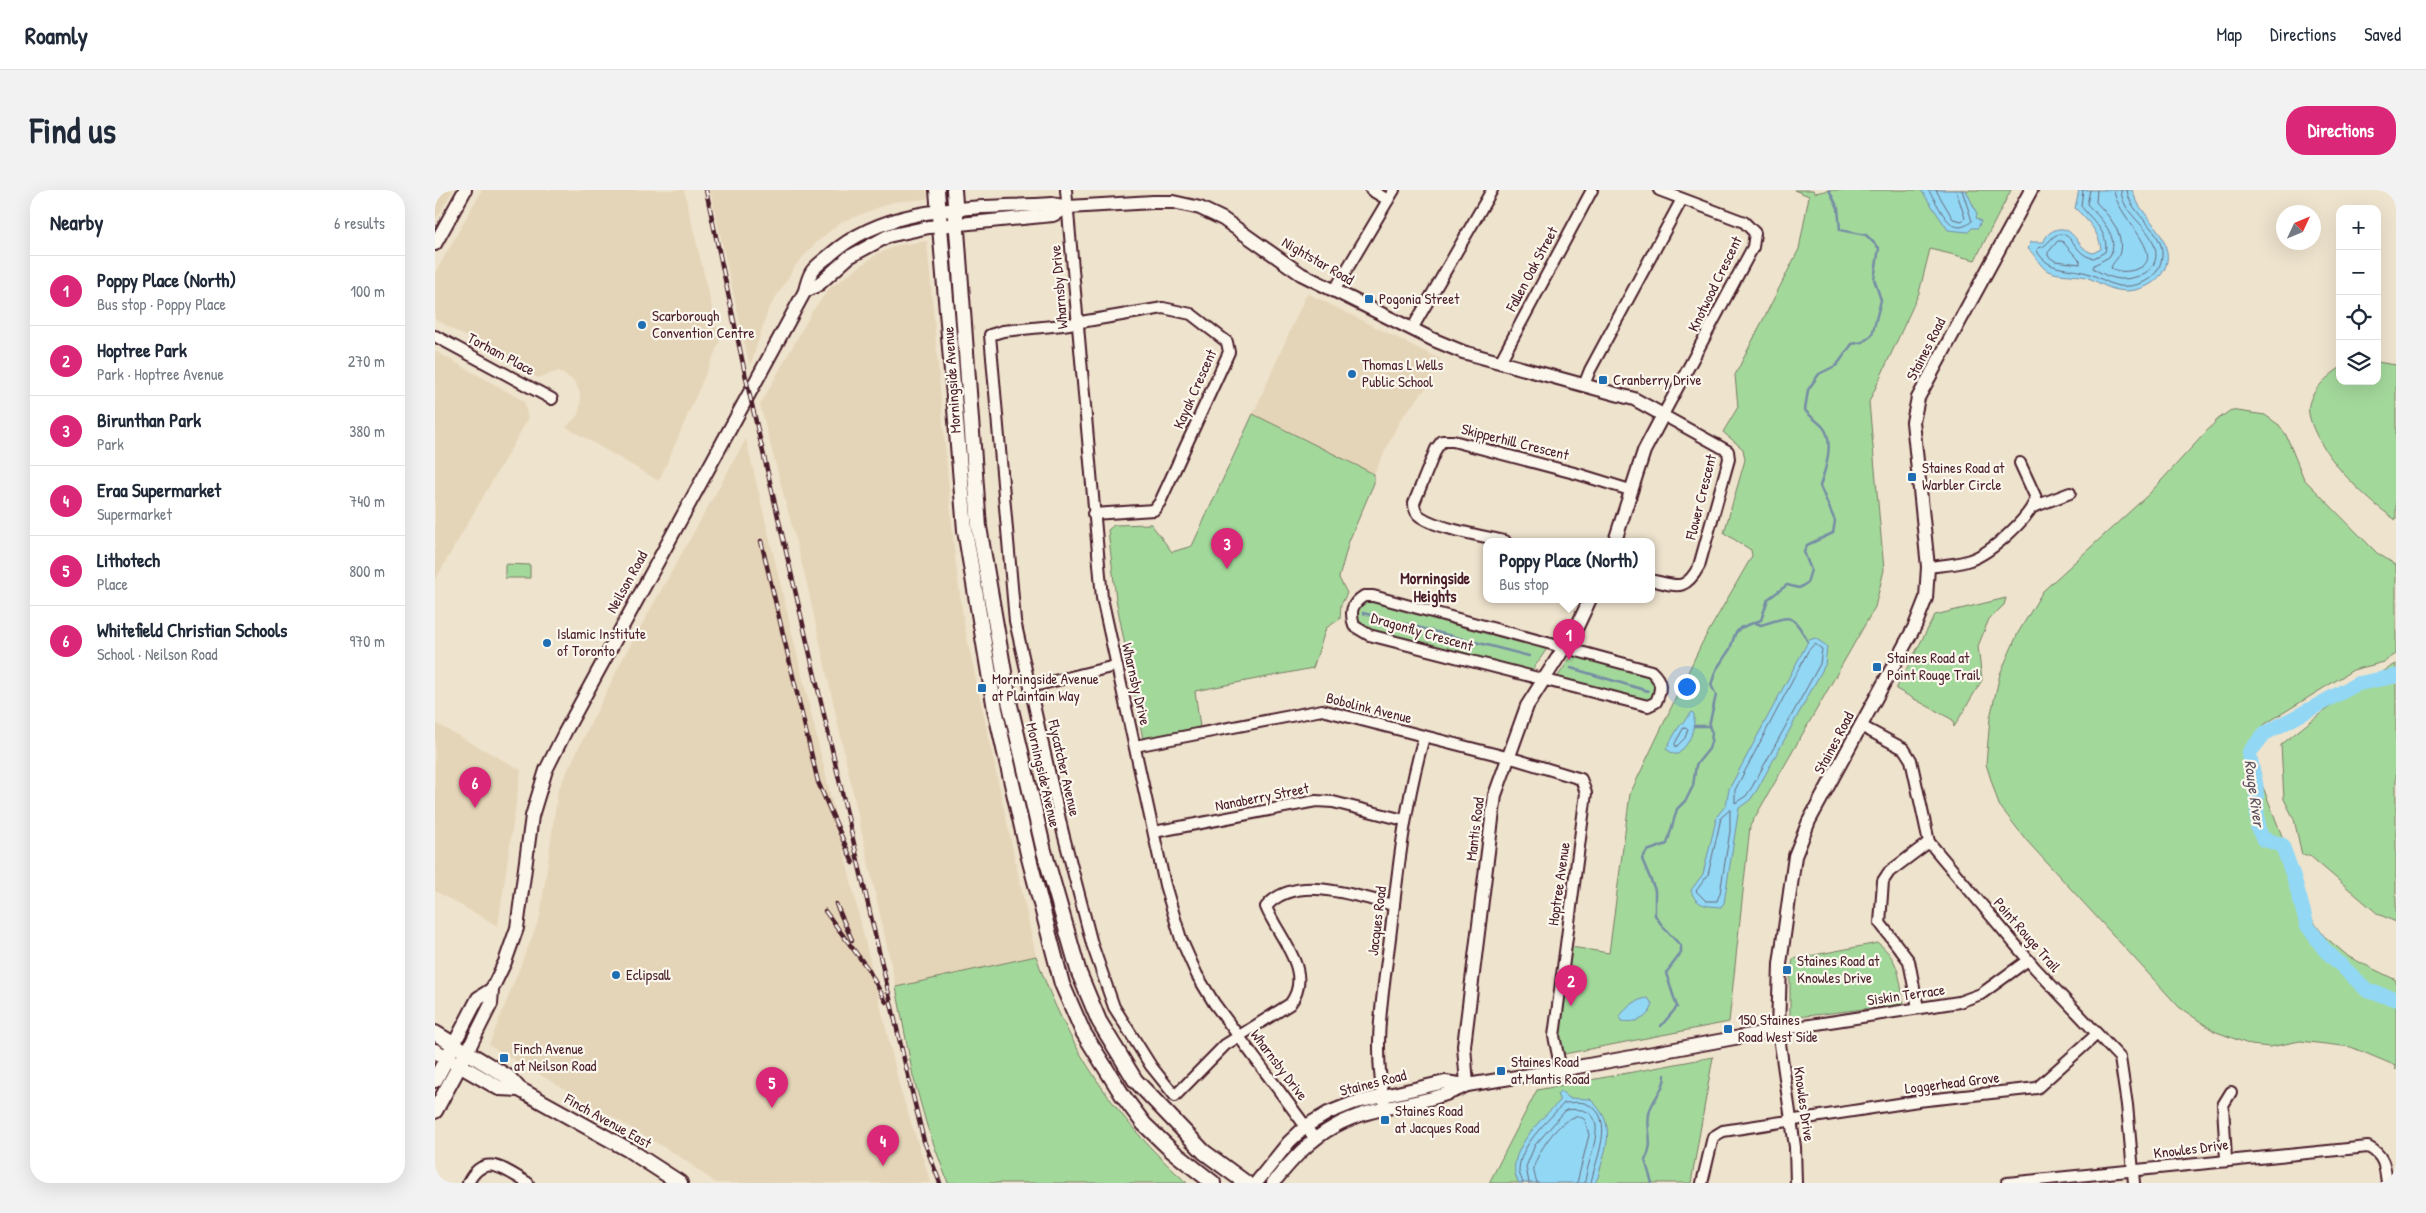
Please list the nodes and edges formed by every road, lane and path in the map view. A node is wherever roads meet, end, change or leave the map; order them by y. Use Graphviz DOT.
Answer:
graph roads {
  1 [pos="465,190"];
  2 [pos="937,190"];
  3 [pos="954,190"];
  4 [pos="1066,190"];
  5 [pos="1371,190"];
  6 [pos="1394,190"];
  7 [pos="1492,190"];
  8 [pos="1592,190"];
  9 [pos="1659,190"];
  10 [pos="2031,190"];
  11 [pos="1683,199"];
  12 [pos="1388,200"];
  13 [pos="1068,207"];
  14 [pos="955,210"];
  15 [pos="939,212"];
  16 [pos="957,224"];
  17 [pos="940,226"];
  18 [pos="435,244"];
  19 [pos="805,291"];
  20 [pos="1335,291"];
  21 [pos="1078,322"];
  22 [pos="1412,329"];
  23 [pos="435,336"];
  24 [pos="1500,362"];
  25 [pos="1584,385"];
  26 [pos="962,388"];
  27 [pos="552,399"];
  28 [pos="1663,415"];
  29 [pos="2020,464"];
  30 [pos="1630,490"];
  31 [pos="2070,492"];
  32 [pos="2033,507"];
  33 [pos="1093,514"];
  34 [pos="1493,538"];
  35 [pos="1616,538"];
  36 [pos="1928,567"];
  37 [pos="1655,581"];
  38 [pos="1588,603"];
  39 [pos="1564,648"];
  40 [pos="1115,666"];
  41 [pos="1542,681"];
  42 [pos="1030,687"];
  43 [pos="1861,726"];
  44 [pos="1424,737"];
  45 [pos="1135,746"];
  46 [pos="1507,758"];
  47 [pos="1404,820"];
  48 [pos="1154,832"];
  49 [pos="1929,842"];
  50 [pos="1394,905"];
  51 [pos="2028,960"];
  52 [pos="491,989"];
  53 [pos="1918,1008"];
  54 [pos="1099,1021"];
  55 [pos="1777,1030"];
  56 [pos="1083,1032"];
  57 [pos="435,1033"];
  58 [pos="2097,1034"];
  59 [pos="1238,1035"];
  60 [pos="454,1044"];
  61 [pos="467,1052"];
  62 [pos="441,1054"];
  63 [pos="460,1066"];
  64 [pos="1561,1070"];
  65 [pos="435,1080"];
  66 [pos="1467,1085"];
  67 [pos="519,1089"];
  68 [pos="2231,1092"];
  69 [pos="1385,1103"];
  70 [pos="435,1111"];
  71 [pos="1791,1120"];
  72 [pos="1306,1126"];
  73 [pos="1315,1139"];
  74 [pos="2226,1160"];
  75 [pos="2133,1170"];
  76 [pos="468,1183"];
  77 [pos="528,1183"];
  78 [pos="680,1183"];
  79 [pos="1213,1183"];
  80 [pos="1246,1183"];
  81 [pos="1256,1183"];
  82 [pos="1273,1183"];
  83 [pos="1702,1183"];
  84 [pos="1796,1183"];
  85 [pos="2007,1183"];
  86 [pos="2134,1183"];
  87 [pos="2387,1183"];
  1 -- 18 [label="street"];
  2 -- 15 [label="main road, Morningside Avenue"];
  3 -- 14 [label="main road, Morningside Avenue"];
  4 -- 13 [label="street, Wharnsby Drive"];
  5 -- 12 [label="street"];
  6 -- 12 [label="street"];
  7 -- 22 [label="street"];
  8 -- 24 [label="street, Fallen Oak Street"];
  9 -- 11 [label="street, Knotwood Crescent"];
  10 -- 36 [label="street, Staines Road"];
  11 -- 25 [label="street"];
  11 -- 28 [label="street, Knotwood Crescent"];
  12 -- 20 [label="street"];
  13 -- 14 [label="street, Nightstar Road"];
  13 -- 16 [label="street, Nightstar Road"];
  13 -- 20 [label="street, Nightstar Road"];
  13 -- 21 [label="street, Wharnsby Drive"];
  14 -- 15 [label="street, Nightstar Road"];
  14 -- 16 [label="main road, Morningside Avenue"];
  15 -- 17 [label="main road, Morningside Avenue"];
  15 -- 19 [label="street, Neilson Road"];
  16 -- 17 [label="street, Nightstar Road"];
  16 -- 26 [label="main road, Morningside Avenue"];
  17 -- 19 [label="street, Neilson Road"];
  17 -- 26 [label="main road, Morningside Avenue"];
  19 -- 52 [label="street, Neilson Road"];
  20 -- 22 [label="street, Nightstar Road"];
  21 -- 33 [label="street, Wharnsby Drive"];
  21 -- 33 [label="street, Kayak Crescent"];
  21 -- 42 [label="street, Flycatcher Avenue"];
  22 -- 24 [label="street, Nightstar Road"];
  23 -- 27 [label="street, Torham Place"];
  24 -- 25 [label="street, Nightstar Road"];
  25 -- 28 [label="street, Nightstar Road"];
  26 -- 54 [label="main road, Morningside Avenue"];
  26 -- 56 [label="main road, Morningside Avenue"];
  28 -- 30 [label="street"];
  28 -- 37 [label="street, Flower Crescent"];
  29 -- 32 [label="street"];
  30 -- 34 [label="street, Skipperhill Crescent"];
  30 -- 35 [label="street"];
  31 -- 32 [label="street"];
  32 -- 36 [label="street"];
  33 -- 40 [label="street, Wharnsby Drive"];
  36 -- 43 [label="street, Staines Road"];
  38 -- 39 [label="street, Mantis Road"];
  39 -- 41 [label="street, Mantis Road"];
  39 -- 41 [label="street, Dragonfly Crescent"];
  39 -- 41 [label="street, Dragonfly Crescent"];
  40 -- 42 [label="street"];
  40 -- 45 [label="street, Wharnsby Drive"];
  41 -- 46 [label="street, Mantis Road"];
  42 -- 59 [label="street, Flycatcher Avenue"];
  43 -- 49 [label="street, Point Rouge Trail"];
  43 -- 55 [label="street, Staines Road"];
  44 -- 45 [label="street, Bobolink Avenue"];
  44 -- 46 [label="street, Bobolink Avenue"];
  44 -- 47 [label="street, Jacques Road"];
  45 -- 48 [label="street, Wharnsby Drive"];
  46 -- 64 [label="street, Hoptree Avenue"];
  46 -- 66 [label="street, Mantis Road"];
  47 -- 48 [label="street, Nanaberry Street"];
  47 -- 50 [label="street, Jacques Road"];
  48 -- 59 [label="street, Wharnsby Drive"];
  49 -- 51 [label="street, Point Rouge Trail"];
  49 -- 53 [label="street"];
  50 -- 59 [label="street"];
  50 -- 69 [label="street, Jacques Road"];
  51 -- 53 [label="street, Siskin Terrace"];
  51 -- 58 [label="street, Point Rouge Trail"];
  52 -- 60 [label="street, Neilson Road"];
  52 -- 61 [label="street, Neilson Road"];
  53 -- 55 [label="street, Siskin Terrace"];
  54 -- 56 [label="main road"];
  54 -- 80 [label="main road, Morningside Avenue"];
  55 -- 64 [label="street, Staines Road"];
  55 -- 71 [label="street, Knowles Drive"];
  56 -- 79 [label="main road, Morningside Avenue"];
  57 -- 60 [label="main road, Finch Avenue East"];
  58 -- 71 [label="street, Loggerhead Grove"];
  58 -- 75 [label="street, Point Rouge Trail"];
  59 -- 72 [label="street, Wharnsby Drive"];
  60 -- 61 [label="main road, Finch Avenue East"];
  60 -- 62 [label="main road, Neilson Road"];
  61 -- 63 [label="main road, Neilson Road"];
  61 -- 67 [label="main road, Finch Avenue East"];
  62 -- 63 [label="main road, Finch Avenue East"];
  62 -- 65 [label="main road, Neilson Road"];
  63 -- 67 [label="main road, Finch Avenue East"];
  63 -- 70 [label="main road, Neilson Road"];
  64 -- 66 [label="street, Staines Road"];
  66 -- 69 [label="street, Staines Road"];
  67 -- 78 [label="main road, Finch Avenue East"];
  68 -- 74 [label="street"];
  69 -- 72 [label="street, Staines Road"];
  69 -- 73 [label="street, Staines Road"];
  71 -- 83 [label="street, Loggerhead Grove"];
  71 -- 84 [label="street, Knowles Drive"];
  72 -- 73 [label="street, Wharnsby Drive"];
  72 -- 81 [label="street, Staines Road"];
  73 -- 82 [label="street, Staines Road"];
  74 -- 75 [label="street, Knowles Drive"];
  74 -- 87 [label="street, Knowles Drive"];
  75 -- 85 [label="street, Knowles Drive"];
  75 -- 86 [label="street, Point Rouge Trail"];
  76 -- 77 [label="street"];
}
